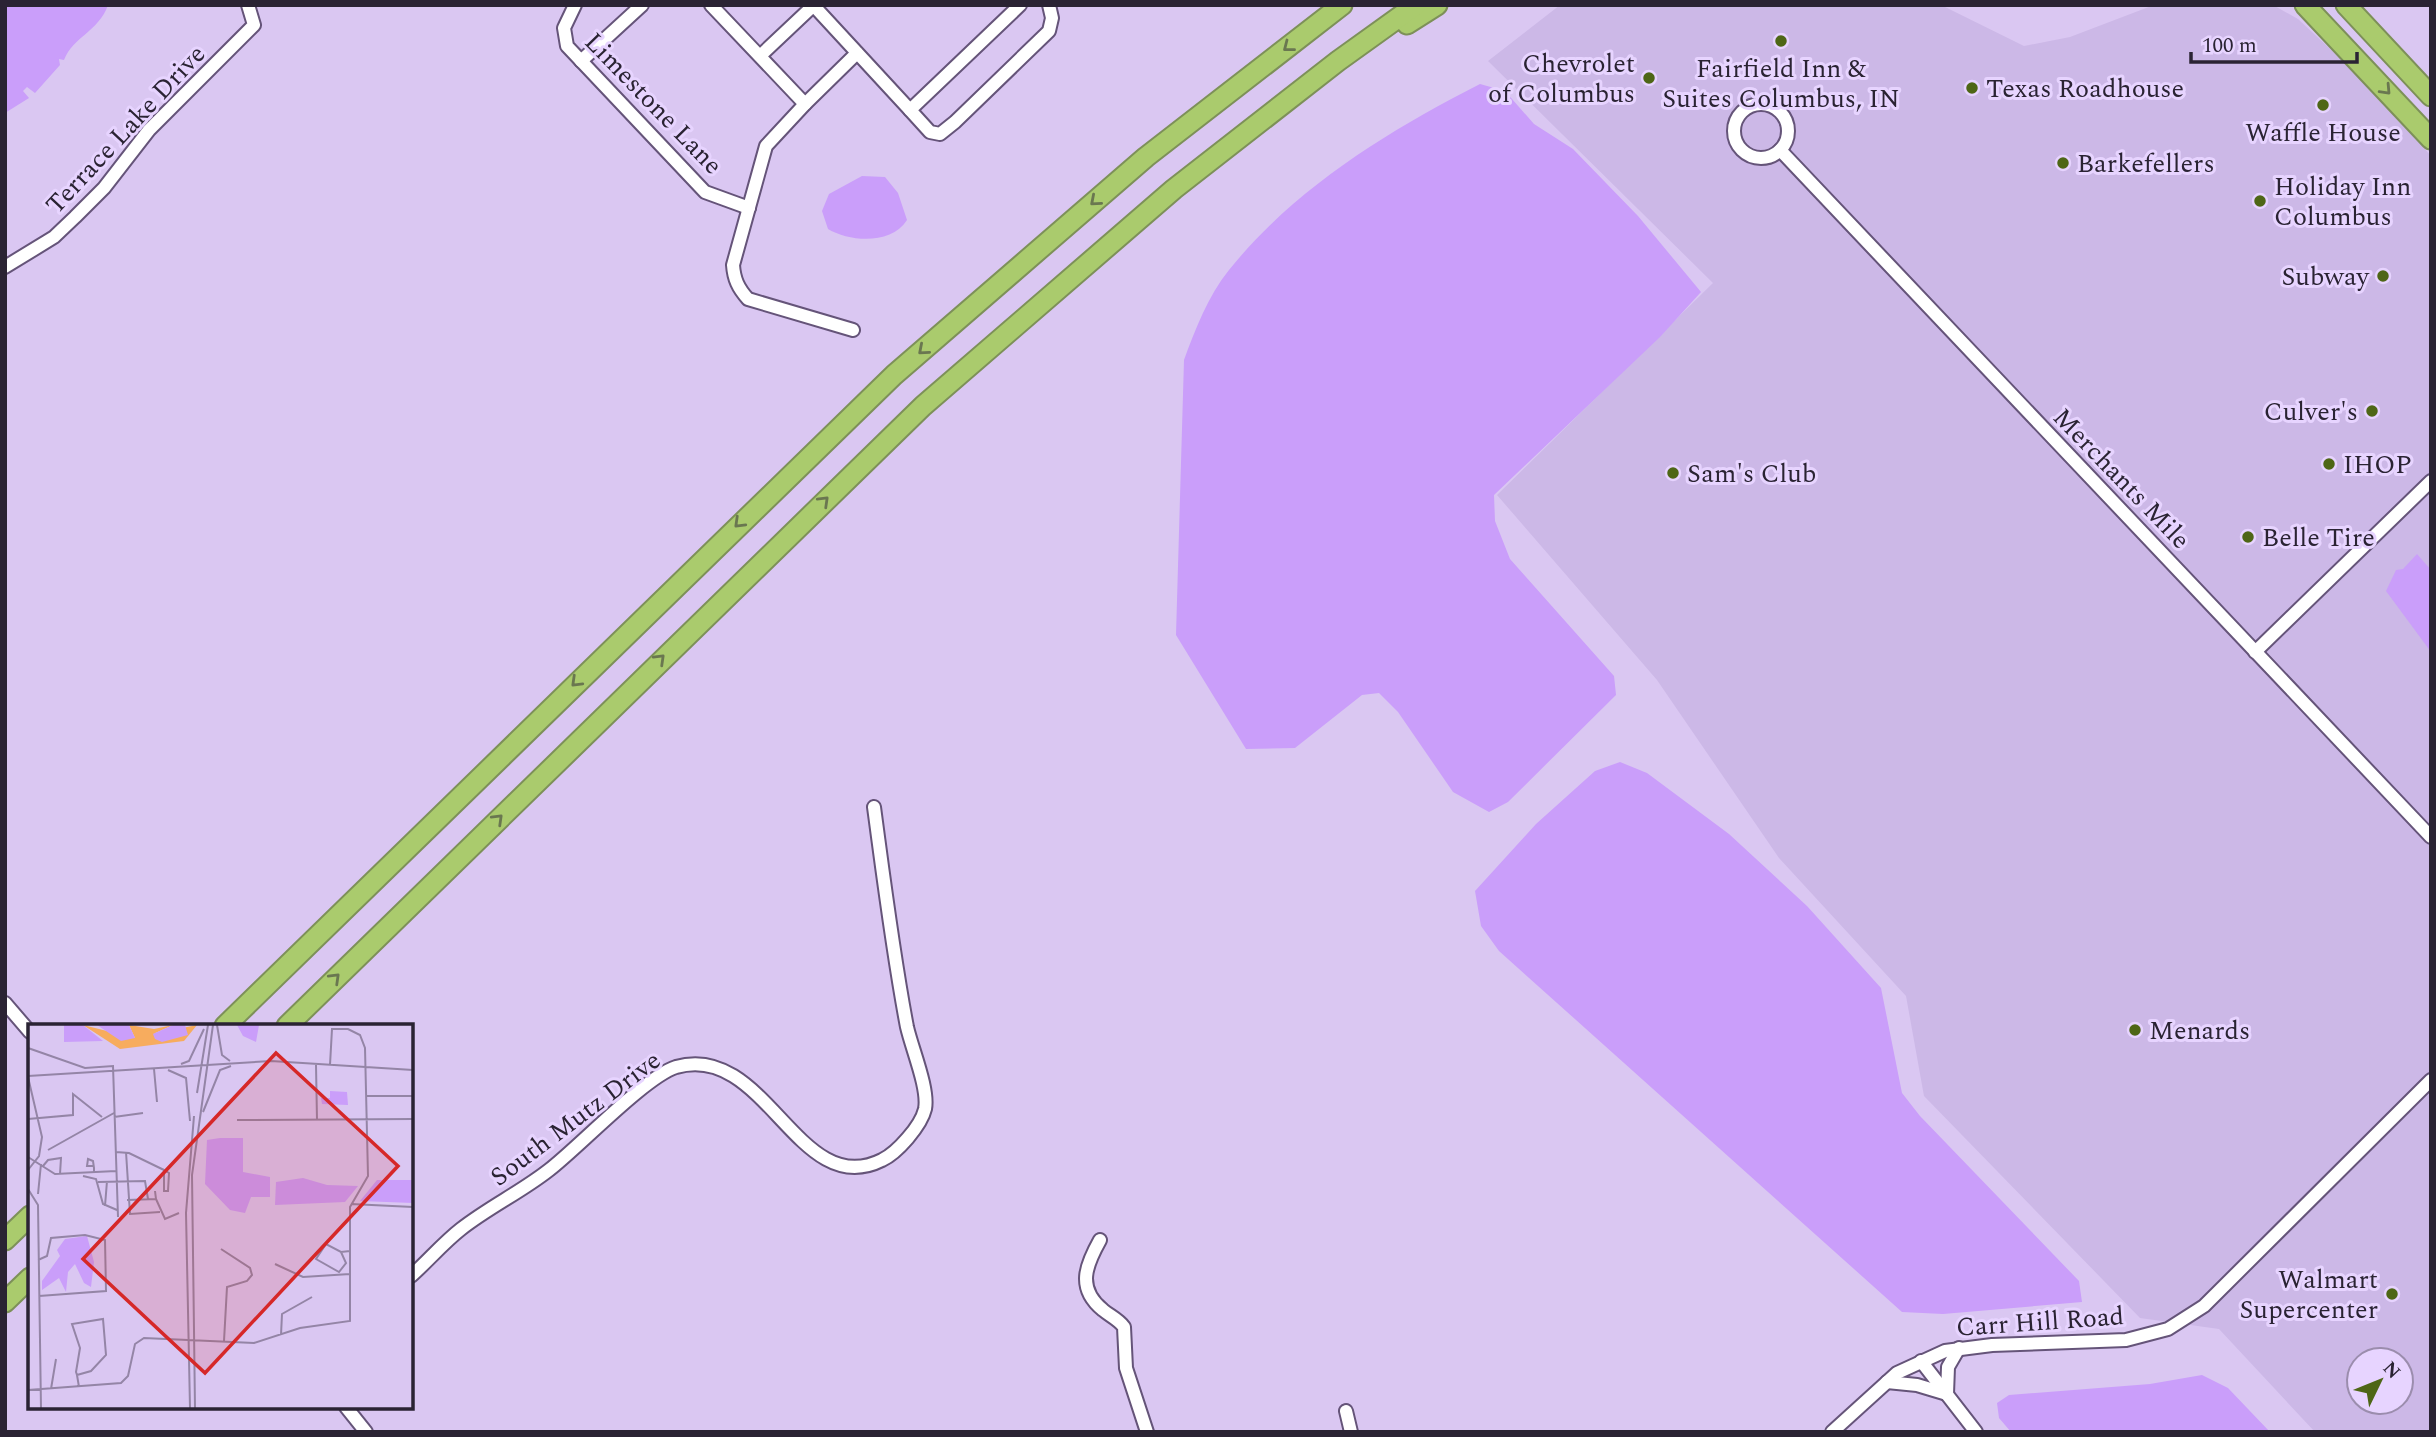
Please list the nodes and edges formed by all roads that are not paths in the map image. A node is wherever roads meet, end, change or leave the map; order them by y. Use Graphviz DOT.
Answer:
graph roads {
  1 [pos="248,5"];
  2 [pos="575,5"];
  3 [pos="642,5"];
  4 [pos="711,5"];
  5 [pos="814,5"];
  6 [pos="1020,5"];
  7 [pos="1049,5"];
  8 [pos="1342,5"];
  9 [pos="1416,5"];
  10 [pos="1437,5"];
  11 [pos="2305,5"];
  12 [pos="2346,5"];
  13 [pos="857,52"];
  14 [pos="760,56"];
  15 [pos="581,61"];
  16 [pos="1338,61"];
  17 [pos="2431,96"];
  18 [pos="805,104"];
  19 [pos="910,110"];
  20 [pos="2431,139"];
  21 [pos="1780,150"];
  22 [pos="749,208"];
  23 [pos="5,267"];
  24 [pos="853,330"];
  25 [pos="2431,481"];
  26 [pos="2255,652"];
  27 [pos="874,807"];
  28 [pos="2431,837"];
  29 [pos="5,1003"];
  30 [pos="227,1024"];
  31 [pos="289,1024"];
  32 [pos="28,1030"];
  33 [pos="2431,1080"];
  34 [pos="28,1218"];
  35 [pos="5,1240"];
  36 [pos="1100,1240"];
  37 [pos="413,1274"];
  38 [pos="28,1280"];
  39 [pos="5,1302"];
  40 [pos="1959,1348"];
  41 [pos="1921,1361"];
  42 [pos="1887,1382"];
  43 [pos="1947,1394"];
  44 [pos="348,1409"];
  45 [pos="1346,1411"];
  46 [pos="366,1432"];
  47 [pos="1147,1432"];
  48 [pos="1351,1432"];
  49 [pos="1832,1432"];
  50 [pos="1976,1432"];
  1 -- 23 [label="street, Terrace Lake Drive"];
  2 -- 15 [label="street, Limestone Lane"];
  3 -- 15 [label="street"];
  4 -- 14 [label="street"];
  5 -- 13 [label="street"];
  5 -- 14 [label="street"];
  6 -- 19 [label="street"];
  7 -- 19 [label="street"];
  8 -- 30 [label="highway, one-way"];
  9 -- 16 [label="highway"];
  10 -- 16 [label="highway"];
  11 -- 20 [label="highway, one-way"];
  12 -- 17 [label="highway"];
  13 -- 18 [label="street"];
  13 -- 19 [label="street"];
  14 -- 18 [label="street"];
  15 -- 22 [label="street, Limestone Lane"];
  31 -- 16 [label="highway, one-way"];
  18 -- 22 [label="street"];
  21 -- 21 [label="street"];
  21 -- 26 [label="street, Merchants Mile"];
  22 -- 24 [label="street"];
  25 -- 26 [label="street"];
  26 -- 28 [label="street, Merchants Mile"];
  27 -- 37 [label="street, South Mutz Drive"];
  29 -- 32 [label="street"];
  33 -- 40 [label="street, Carr Hill Road"];
  34 -- 35 [label="highway"];
  36 -- 47 [label="street"];
  38 -- 39 [label="highway"];
  40 -- 41 [label="street, Carr Hill Road"];
  40 -- 43 [label="street"];
  41 -- 42 [label="street, Carr Hill Road"];
  41 -- 43 [label="street"];
  42 -- 43 [label="street"];
  42 -- 49 [label="street, Carr Hill Road"];
  43 -- 50 [label="street"];
  44 -- 46 [label="street"];
  45 -- 48 [label="street"];
}
